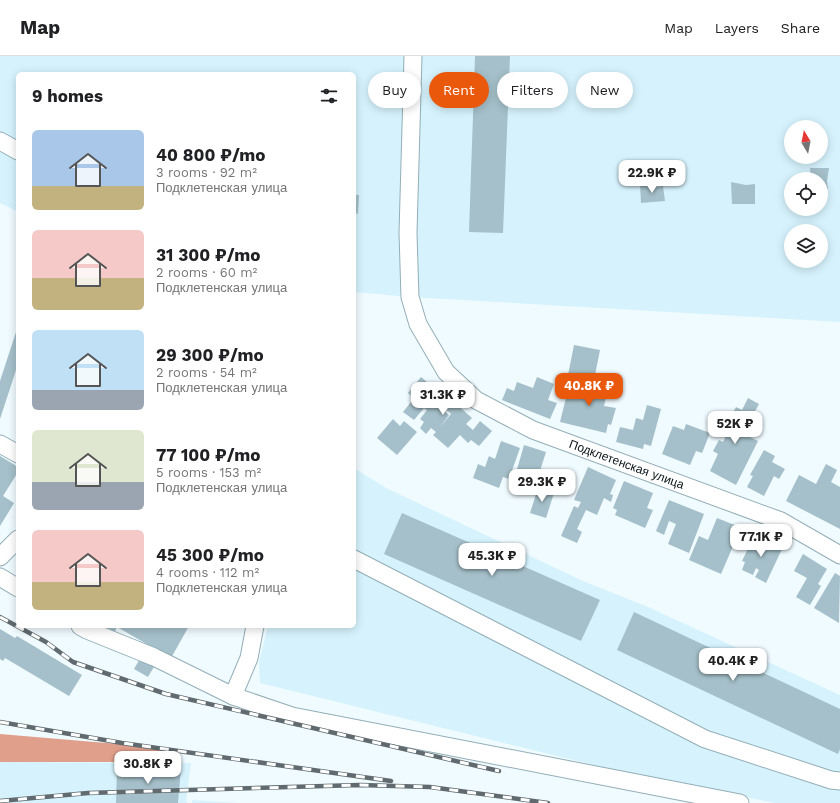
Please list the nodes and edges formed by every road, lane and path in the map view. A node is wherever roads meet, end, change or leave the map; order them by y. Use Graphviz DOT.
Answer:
graph roads {
  1 [pos="413,56"];
  2 [pos="0,141"];
  3 [pos="16,149"];
  4 [pos="0,444"];
  5 [pos="16,453"];
  6 [pos="16,541"];
  7 [pos="840,555"];
  8 [pos="0,557"];
  9 [pos="356,560"];
  10 [pos="0,577"];
  11 [pos="16,587"];
  12 [pos="84,628"];
  13 [pos="256,628"];
  14 [pos="234,696"];
  15 [pos="840,781"];
  16 [pos="740,803"];
  1 -- 7 [label="street, Подклетенская улица"];
  2 -- 3 [label="street"];
  4 -- 5 [label="street"];
  6 -- 8 [label="street"];
  9 -- 15 [label="street"];
  10 -- 11 [label="street"];
  12 -- 14 [label="street"];
  13 -- 14 [label="street"];
  14 -- 16 [label="street"];
}
